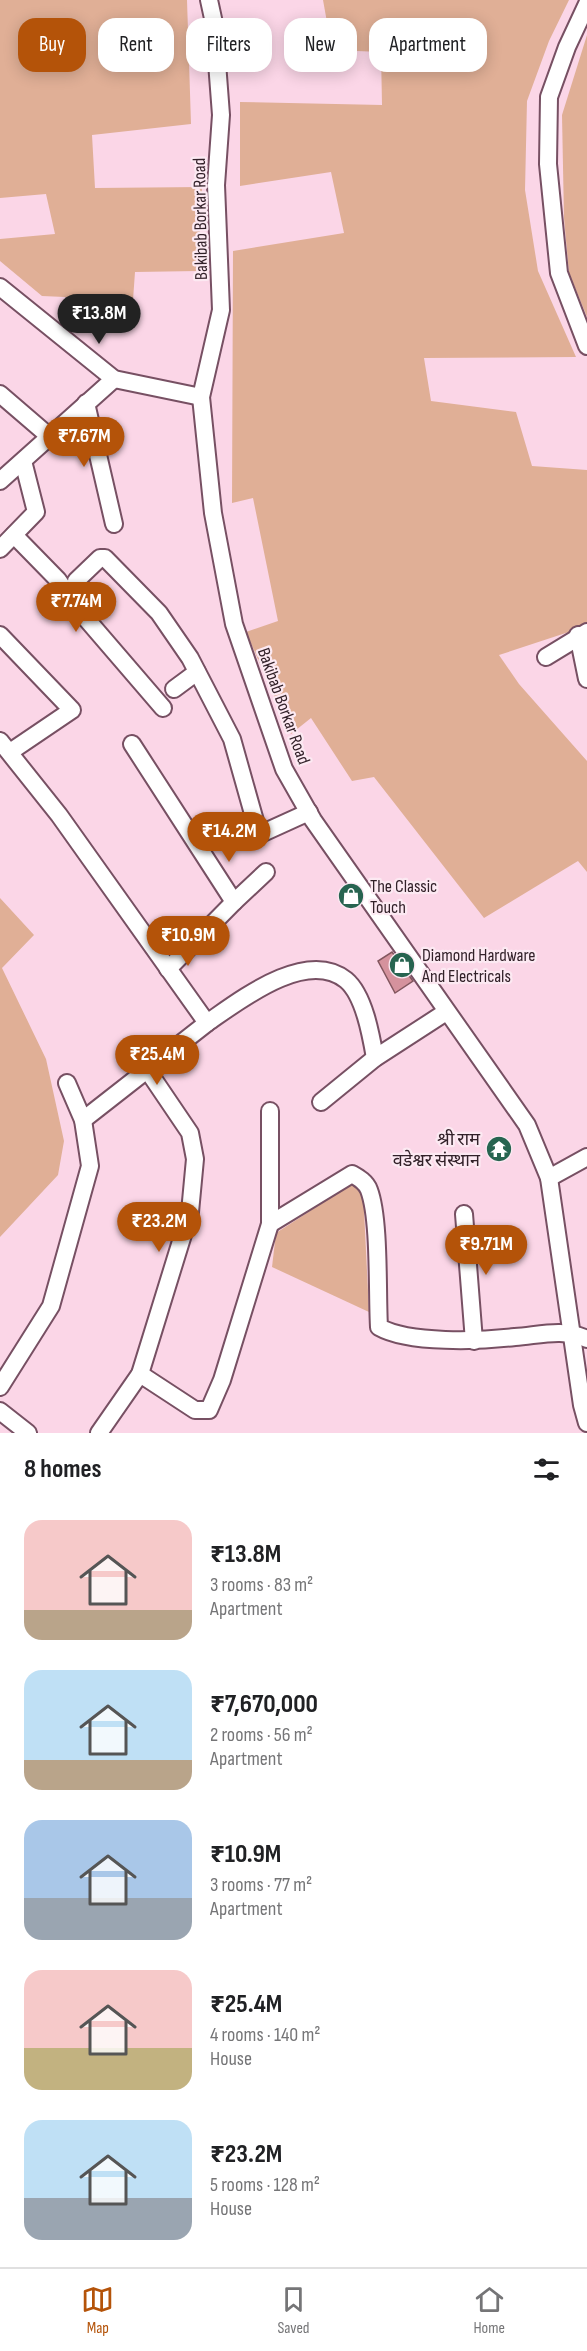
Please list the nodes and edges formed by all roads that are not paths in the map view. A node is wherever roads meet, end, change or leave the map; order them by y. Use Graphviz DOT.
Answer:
graph roads {
  1 [pos="209,0"];
  2 [pos="587,4"];
  3 [pos="0,287"];
  4 [pos="587,346"];
  5 [pos="114,379"];
  6 [pos="0,394"];
  7 [pos="201,398"];
  8 [pos="86,403"];
  9 [pos="50,437"];
  10 [pos="23,460"];
  11 [pos="0,481"];
  12 [pos="114,525"];
  13 [pos="14,535"];
  14 [pos="0,549"];
  15 [pos="76,581"];
  16 [pos="583,634"];
  17 [pos="0,635"];
  18 [pos="546,657"];
  19 [pos="197,672"];
  20 [pos="587,679"];
  21 [pos="174,689"];
  22 [pos="163,708"];
  23 [pos="132,744"];
  24 [pos="6,753"];
  25 [pos="309,812"];
  26 [pos="266,872"];
  27 [pos="234,902"];
  28 [pos="168,969"];
  29 [pos="446,1012"];
  30 [pos="207,1023"];
  31 [pos="375,1058"];
  32 [pos="148,1071"];
  33 [pos="67,1083"];
  34 [pos="321,1102"];
  35 [pos="270,1111"];
  36 [pos="83,1120"];
  37 [pos="587,1157"];
  38 [pos="549,1178"];
  39 [pos="464,1214"];
  40 [pos="270,1224"];
  41 [pos="572,1332"];
  42 [pos="587,1339"];
  43 [pos="474,1341"];
  44 [pos="140,1374"];
  45 [pos="0,1386"];
  46 [pos="0,1411"];
  47 [pos="587,1423"];
  48 [pos="28,1433"];
  49 [pos="99,1433"];
  1 -- 7 [label="street, Bakibab Borkar Road"];
  2 -- 4 [label="street"];
  3 -- 5 [label="street"];
  5 -- 7 [label="street"];
  5 -- 8 [label="street"];
  6 -- 9 [label="street"];
  7 -- 25 [label="street, Bakibab Borkar Road"];
  8 -- 9 [label="street"];
  8 -- 12 [label="street"];
  9 -- 10 [label="street"];
  10 -- 11 [label="street"];
  10 -- 13 [label="street"];
  13 -- 14 [label="street"];
  13 -- 22 [label="street"];
  15 -- 19 [label="street"];
  16 -- 18 [label="street"];
  16 -- 20 [label="street"];
  17 -- 24 [label="street"];
  19 -- 21 [label="street"];
  19 -- 25 [label="street"];
  23 -- 27 [label="street"];
  24 -- 28 [label="street"];
  25 -- 29 [label="street, Bakibab Borkar Road"];
  26 -- 27 [label="street"];
  27 -- 28 [label="street"];
  28 -- 30 [label="street"];
  29 -- 31 [label="street"];
  29 -- 38 [label="street, Bakibab Borkar Road"];
  30 -- 31 [label="street"];
  30 -- 32 [label="street"];
  31 -- 34 [label="street"];
  32 -- 36 [label="street"];
  32 -- 44 [label="street"];
  33 -- 36 [label="street"];
  35 -- 40 [label="street"];
  36 -- 45 [label="street"];
  37 -- 38 [label="street"];
  38 -- 41 [label="street, Bakibab Borkar Road"];
  39 -- 43 [label="street"];
  40 -- 43 [label="street"];
  40 -- 44 [label="street"];
  41 -- 42 [label="street"];
  41 -- 43 [label="street"];
  41 -- 47 [label="street, Bakibab Borkar Road"];
  44 -- 49 [label="street"];
  46 -- 48 [label="street"];
}
